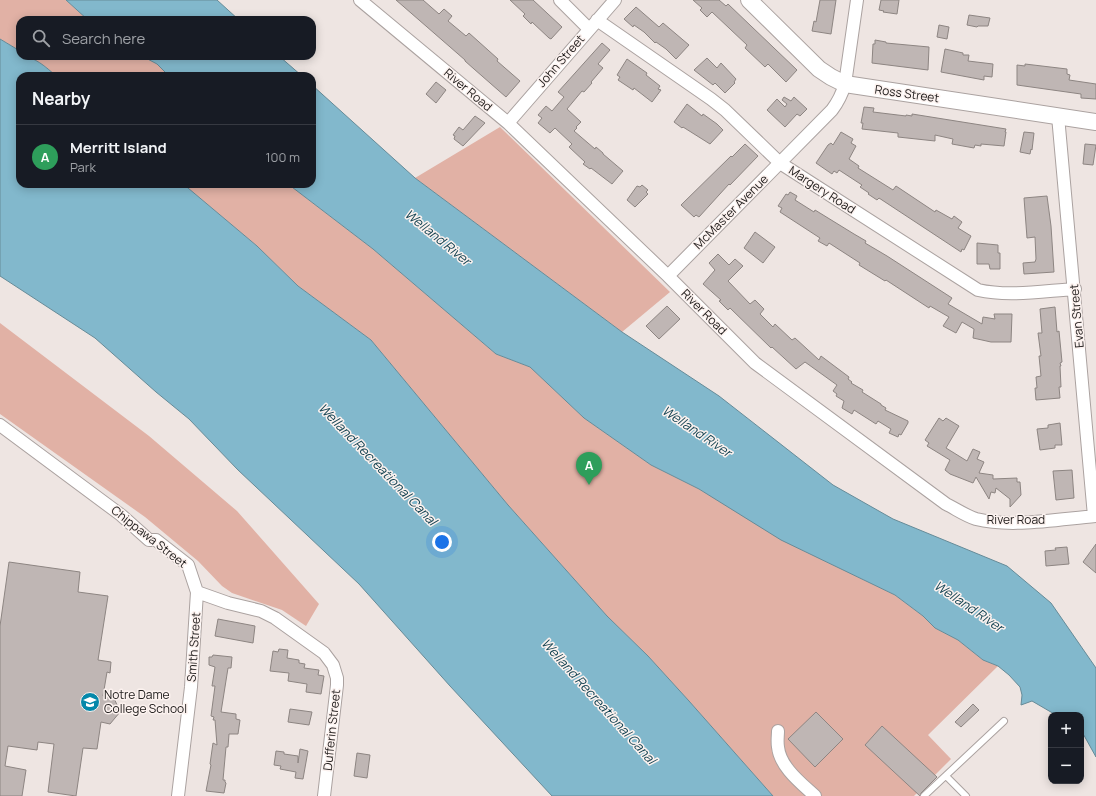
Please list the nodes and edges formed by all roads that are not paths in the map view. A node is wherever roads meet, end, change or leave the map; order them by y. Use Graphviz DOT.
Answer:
graph roads {
  1 [pos="560,0"];
  2 [pos="615,0"];
  3 [pos="749,0"];
  4 [pos="857,0"];
  5 [pos="368,2"];
  6 [pos="593,24"];
  7 [pos="844,84"];
  8 [pos="1058,116"];
  9 [pos="1096,122"];
  10 [pos="508,123"];
  11 [pos="780,163"];
  12 [pos="668,276"];
  13 [pos="1075,289"];
  14 [pos="0,425"];
  15 [pos="1095,516"];
  16 [pos="197,592"];
  17 [pos="1004,721"];
  18 [pos="778,731"];
  19 [pos="946,776"];
  20 [pos="178,796"];
  21 [pos="324,796"];
  22 [pos="814,796"];
  23 [pos="924,796"];
  24 [pos="966,796"];
  1 -- 6 [label="street, Margery Road"];
  2 -- 6 [label="street, John Street"];
  3 -- 7 [label="street, Ross Street"];
  4 -- 7 [label="street, McMaster Avenue"];
  5 -- 10 [label="street, River Road"];
  6 -- 10 [label="street, John Street"];
  6 -- 11 [label="street, Margery Road"];
  7 -- 8 [label="street, Ross Street"];
  7 -- 11 [label="street, McMaster Avenue"];
  8 -- 9 [label="street, Ross Street"];
  8 -- 13 [label="street, Evan Street"];
  10 -- 12 [label="street, River Road"];
  11 -- 12 [label="street, McMaster Avenue"];
  11 -- 13 [label="street, Margery Road"];
  12 -- 15 [label="street, River Road"];
  13 -- 15 [label="street, Evan Street"];
  14 -- 16 [label="street, Chippawa Street"];
  16 -- 20 [label="street, Smith Street"];
  16 -- 21 [label="street, Dufferin Street"];
  17 -- 19 [label="lane"];
  18 -- 22 [label="street"];
  19 -- 23 [label="lane"];
  19 -- 24 [label="lane"];
}
